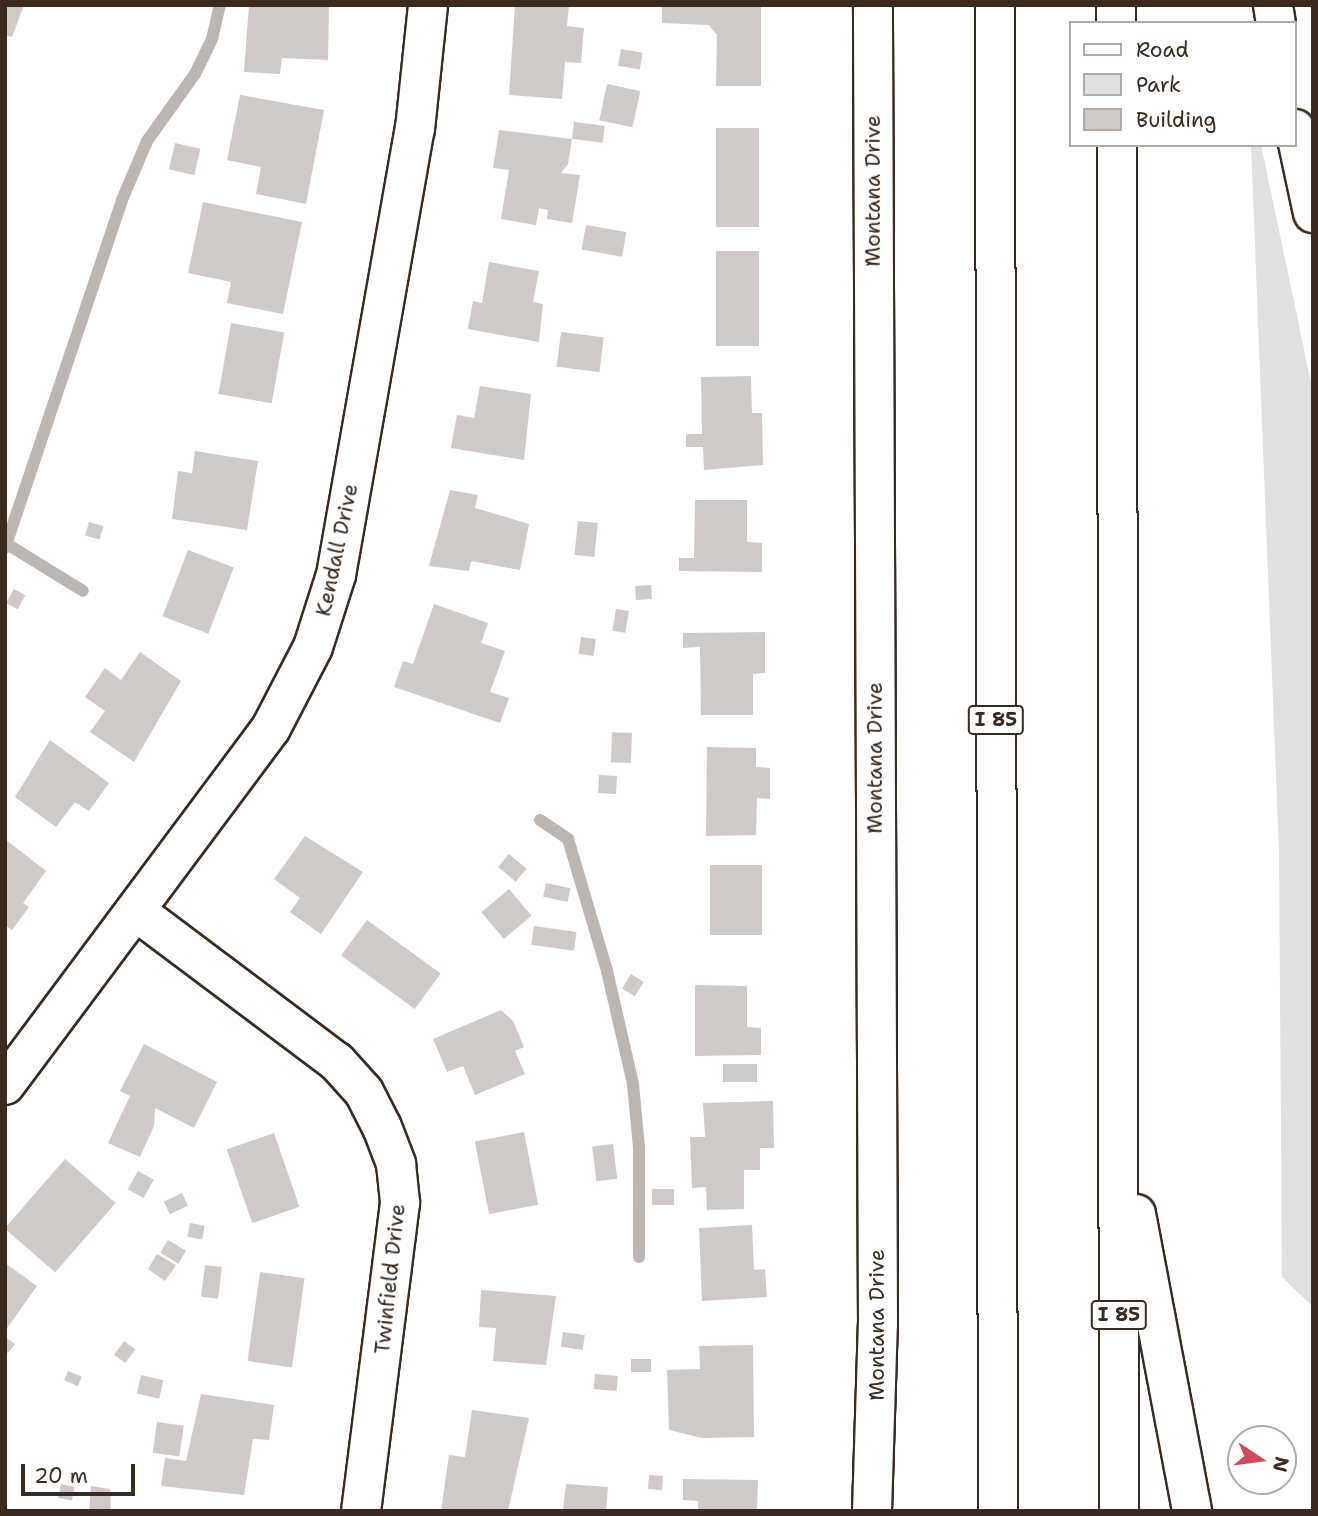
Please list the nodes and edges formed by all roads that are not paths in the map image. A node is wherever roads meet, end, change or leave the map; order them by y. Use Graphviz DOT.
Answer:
graph roads {
  1 [pos="428,5"];
  2 [pos="873,5"];
  3 [pos="995,5"];
  4 [pos="1297,138"];
  5 [pos="1116,147"];
  6 [pos="1313,213"];
  7 [pos="137,912"];
  8 [pos="5,1085"];
  9 [pos="1118,1118"];
  10 [pos="998,1435"];
  11 [pos="361,1511"];
  12 [pos="872,1511"];
  13 [pos="985,1511"];
  14 [pos="998,1511"];
  15 [pos="1119,1511"];
  16 [pos="1192,1511"];
  1 -- 7 [label="main road, Kendall Drive"];
  2 -- 12 [label="main road, Montana Drive"];
  3 -- 10 [label="main road, I 85"];
  4 -- 6 [label="main road"];
  5 -- 9 [label="main road, I 85"];
  7 -- 8 [label="main road, Kendall Drive"];
  7 -- 11 [label="main road, Twinfield Drive"];
  9 -- 15 [label="main road, I 85"];
  9 -- 16 [label="main road"];
  10 -- 13 [label="main road"];
  10 -- 14 [label="main road, I 85"];
}
